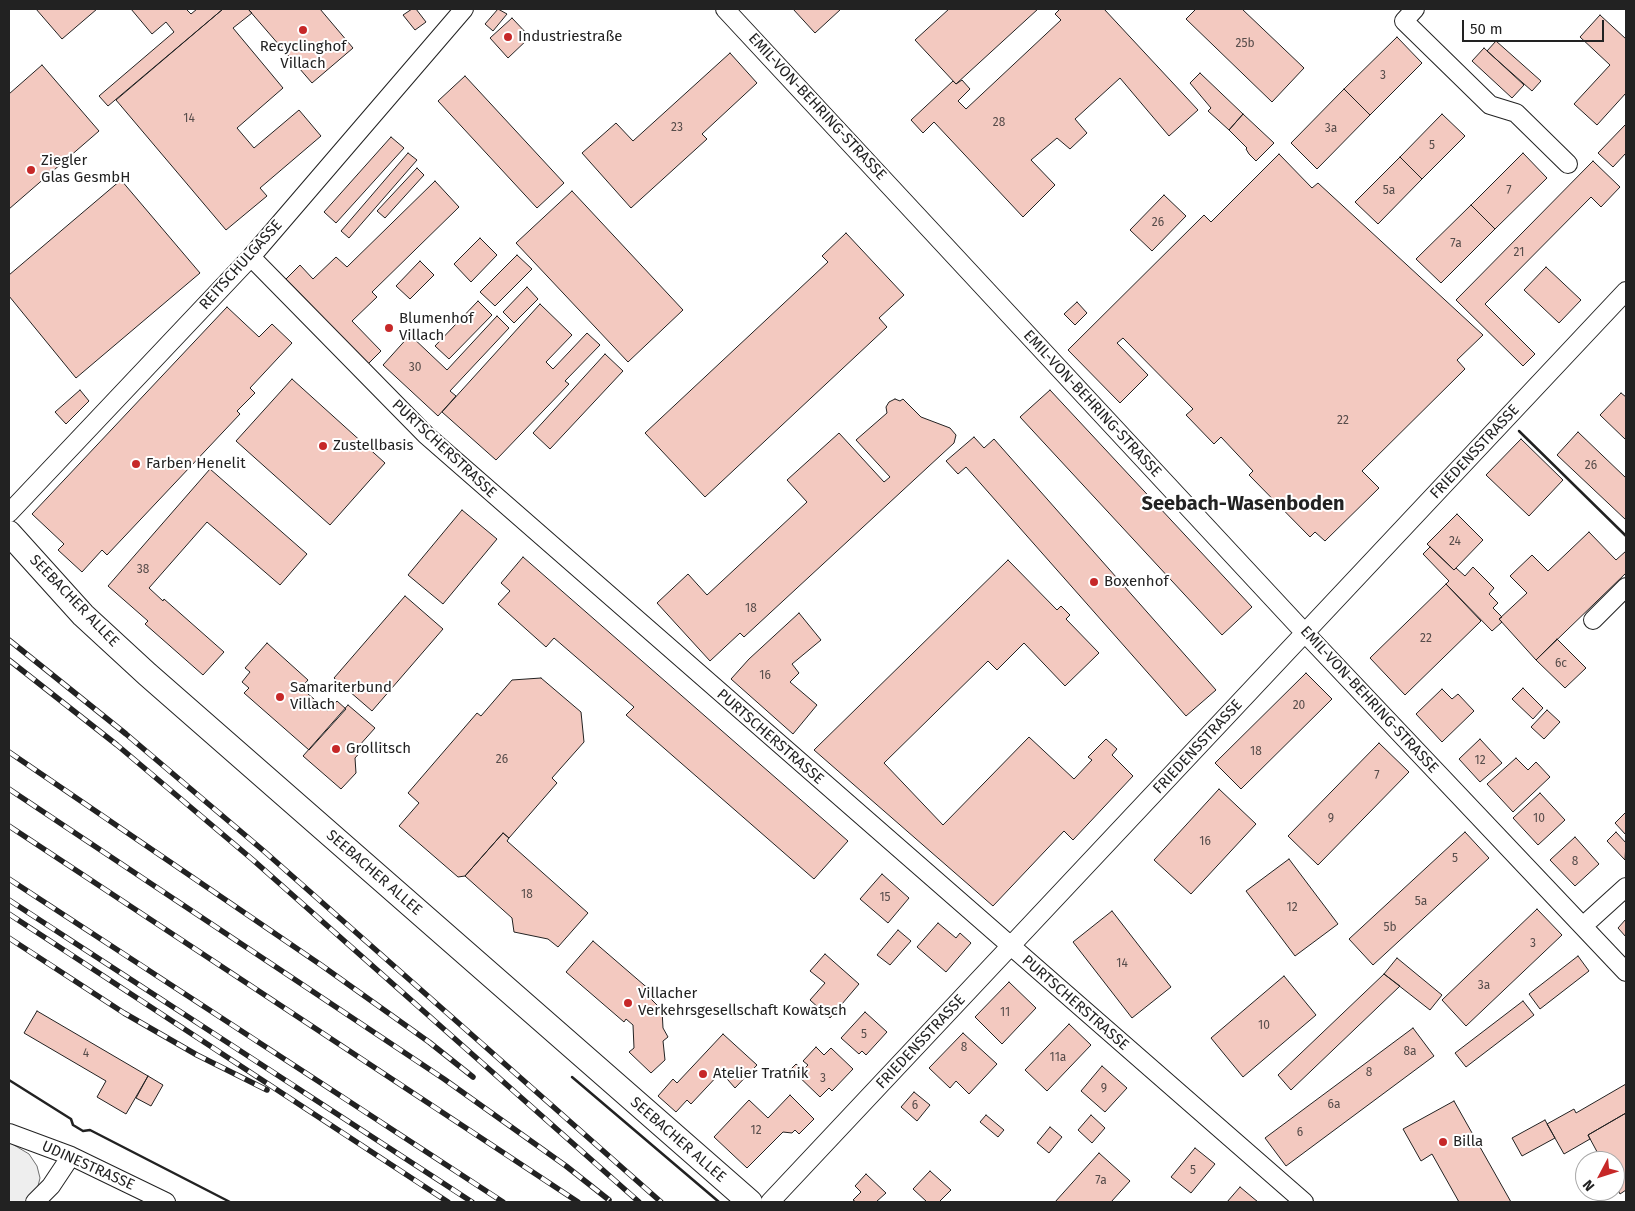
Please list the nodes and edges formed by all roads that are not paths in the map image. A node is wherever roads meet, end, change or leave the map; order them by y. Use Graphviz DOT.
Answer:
graph roads {
  1 [pos="464,9"];
  2 [pos="725,9"];
  3 [pos="1415,9"];
  4 [pos="1568,164"];
  5 [pos="251,256"];
  6 [pos="1626,291"];
  7 [pos="9,513"];
  8 [pos="9,532"];
  9 [pos="1626,587"];
  10 [pos="1593,620"];
  11 [pos="1305,633"];
  12 [pos="1626,887"];
  13 [pos="1584,926"];
  14 [pos="1011,946"];
  15 [pos="1626,972"];
  16 [pos="9,1133"];
  17 [pos="71,1156"];
  18 [pos="35,1202"];
  19 [pos="166,1202"];
  20 [pos="750,1202"];
  21 [pos="770,1202"];
  22 [pos="1304,1202"];
  1 -- 5 [label="street, REITSCHULGASSE"];
  2 -- 11 [label="street, EMIL-VON-BEHRING-STRASSE"];
  3 -- 4 [label="street"];
  5 -- 7 [label="street, REITSCHULGASSE"];
  5 -- 14 [label="street, PURTSCHERSTRASSE"];
  6 -- 11 [label="street, FRIEDENSSTRASSE"];
  8 -- 20 [label="street, SEEBACHER ALLEE"];
  9 -- 10 [label="street"];
  11 -- 13 [label="street, EMIL-VON-BEHRING-STRASSE"];
  11 -- 14 [label="street, FRIEDENSSTRASSE"];
  12 -- 13 [label="street"];
  13 -- 15 [label="street, EMIL-VON-BEHRING-STRASSE"];
  14 -- 21 [label="street, FRIEDENSSTRASSE"];
  14 -- 22 [label="street, PURTSCHERSTRASSE"];
  16 -- 17 [label="street, UDINESTRASSE"];
  17 -- 18 [label="street"];
  17 -- 19 [label="street, UDINESTRASSE"];
}
